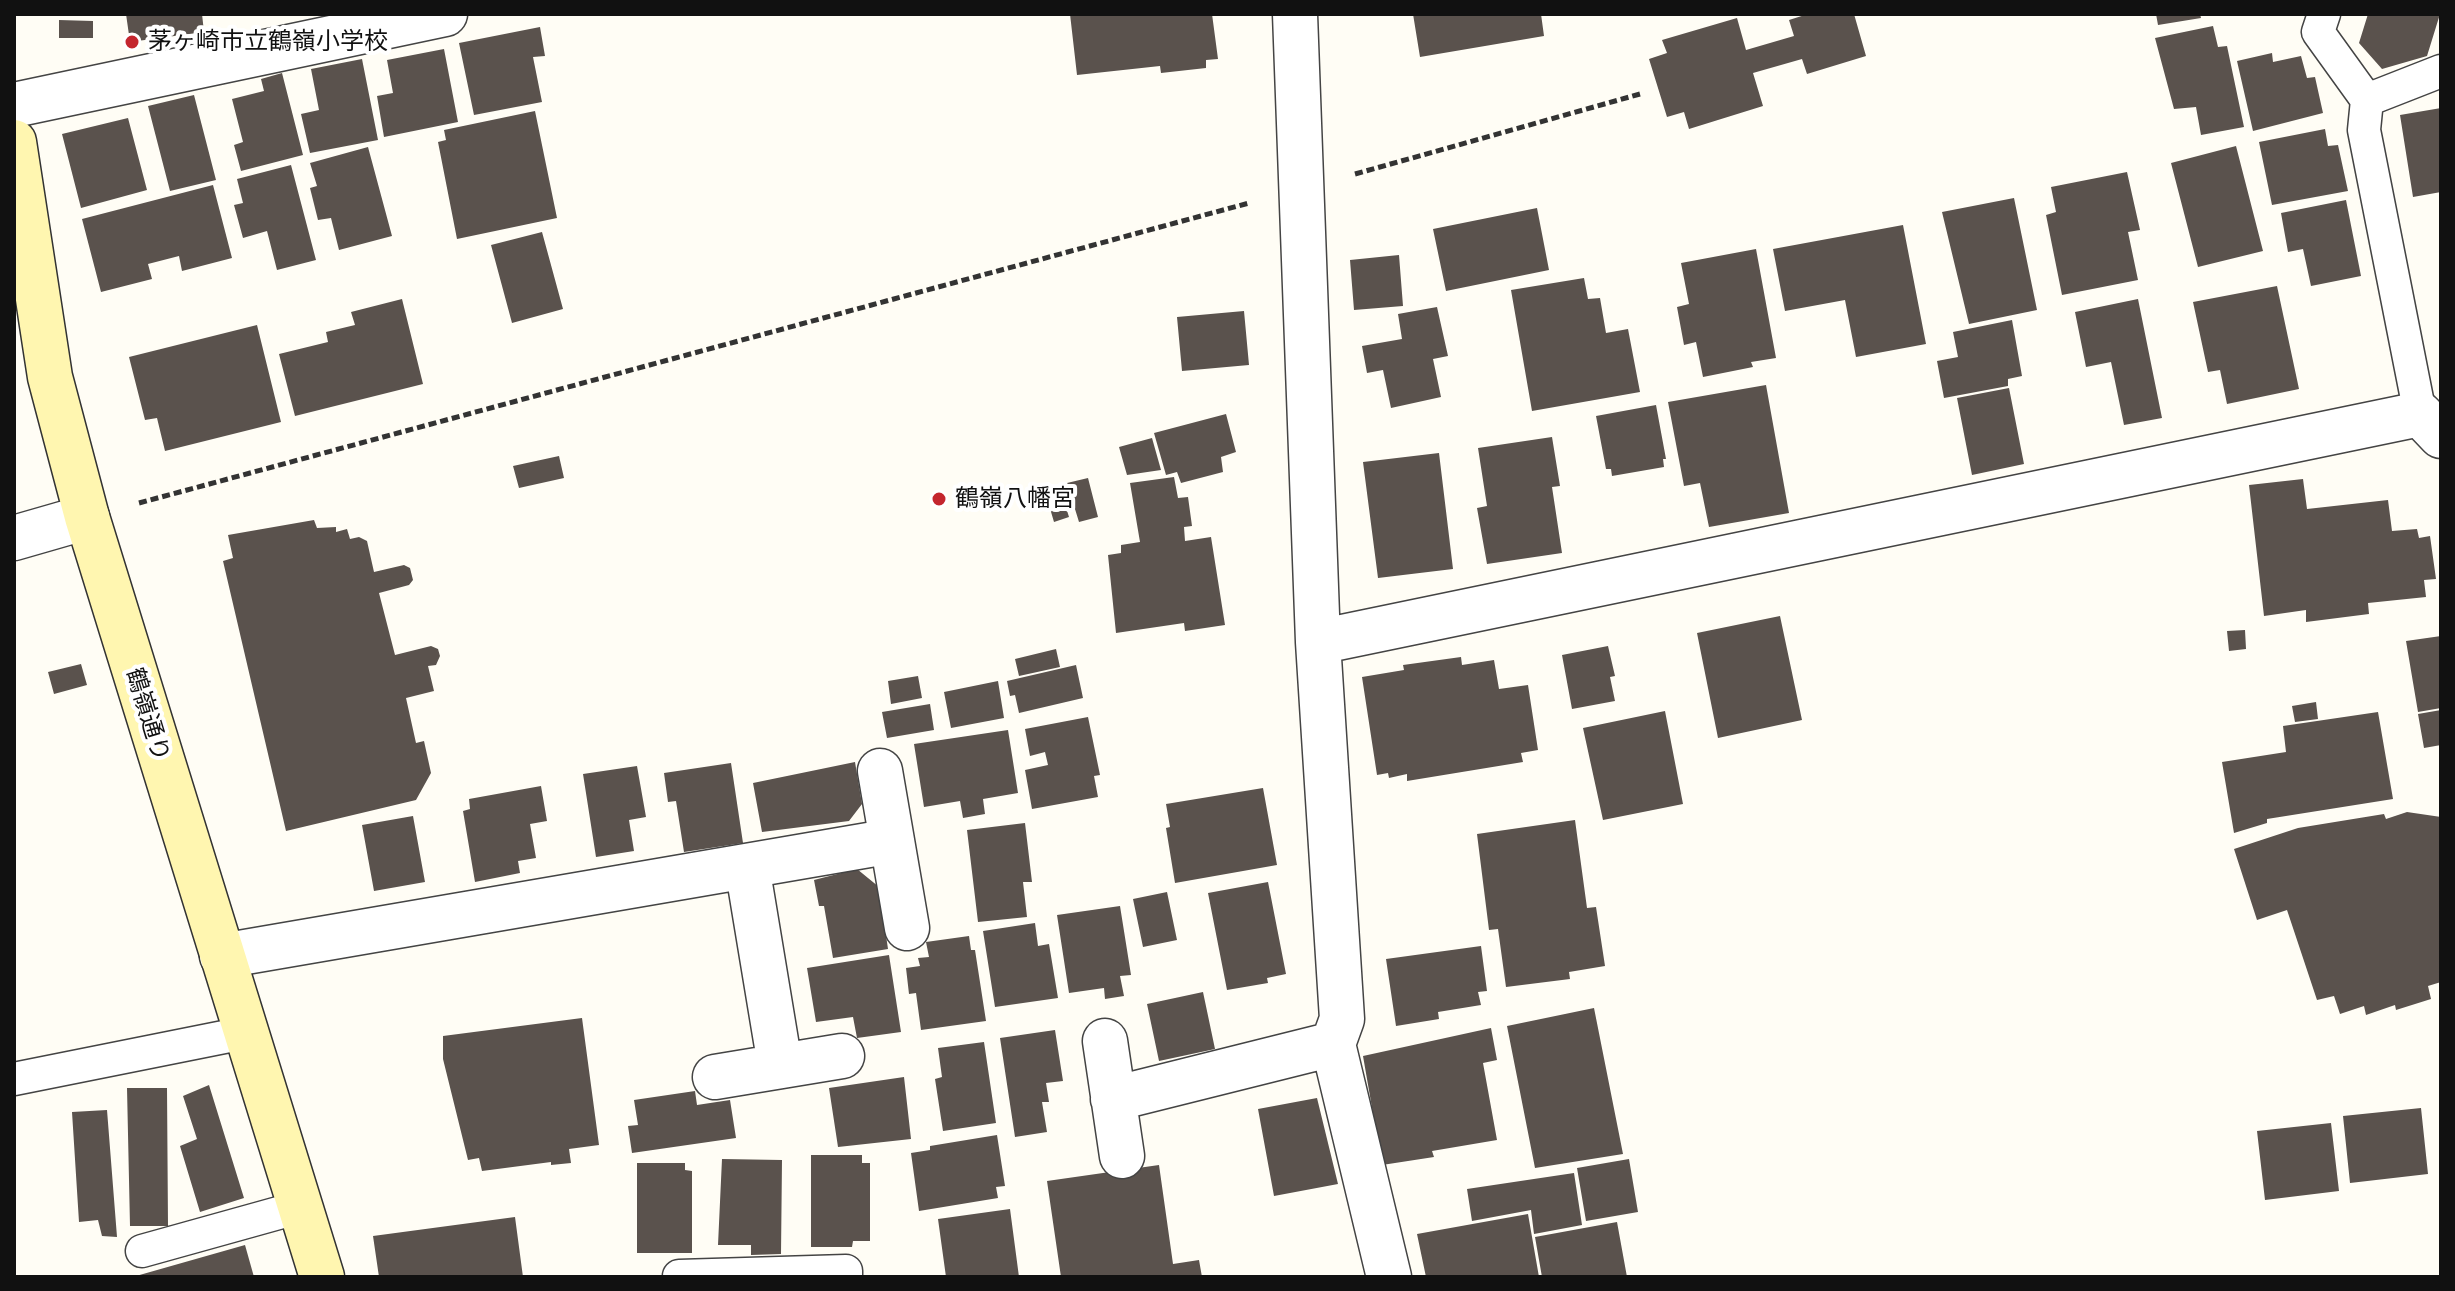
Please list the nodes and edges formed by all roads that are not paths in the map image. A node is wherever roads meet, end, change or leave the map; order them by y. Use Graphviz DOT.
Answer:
graph roads {
  1 [pos="445,14"];
  2 [pos="1295,14"];
  3 [pos="2324,14"];
  4 [pos="2441,71"];
  5 [pos="2367,100"];
  6 [pos="14,105"];
  7 [pos="14,142"];
  8 [pos="2430,425"];
  9 [pos="87,517"];
  10 [pos="14,538"];
  11 [pos="1318,642"];
  12 [pos="880,771"];
  13 [pos="892,841"];
  14 [pos="747,866"];
  15 [pos="907,928"];
  16 [pos="222,956"];
  17 [pos="244,1033"];
  18 [pos="1105,1041"];
  19 [pos="1333,1044"];
  20 [pos="842,1056"];
  21 [pos="780,1065"];
  22 [pos="715,1077"];
  23 [pos="14,1079"];
  24 [pos="1113,1099"];
  25 [pos="1122,1156"];
  26 [pos="300,1207"];
  27 [pos="142,1251"];
  28 [pos="679,1276"];
  29 [pos="322,1277"];
  30 [pos="846,1277"];
  31 [pos="1389,1277"];
  1 -- 6 [label="street"];
  2 -- 11 [label="street"];
  3 -- 5 [label="lane"];
  4 -- 5 [label="lane"];
  5 -- 8 [label="lane"];
  7 -- 9 [label="street, 鶴嶺通り"];
  8 -- 11 [label="street"];
  9 -- 10 [label="street"];
  9 -- 16 [label="street, 鶴嶺通り"];
  11 -- 19 [label="street"];
  12 -- 13 [label="street"];
  13 -- 14 [label="street"];
  13 -- 15 [label="street"];
  14 -- 16 [label="street"];
  14 -- 21 [label="street"];
  16 -- 17 [label="street, 鶴嶺通り"];
  17 -- 23 [label="lane"];
  17 -- 26 [label="street, 鶴嶺通り"];
  18 -- 24 [label="street"];
  19 -- 24 [label="street"];
  19 -- 31 [label="street"];
  20 -- 21 [label="street"];
  21 -- 22 [label="street"];
  24 -- 25 [label="street"];
  26 -- 27 [label="lane"];
  26 -- 29 [label="street, 鶴嶺通り"];
  28 -- 30 [label="lane"];
}
